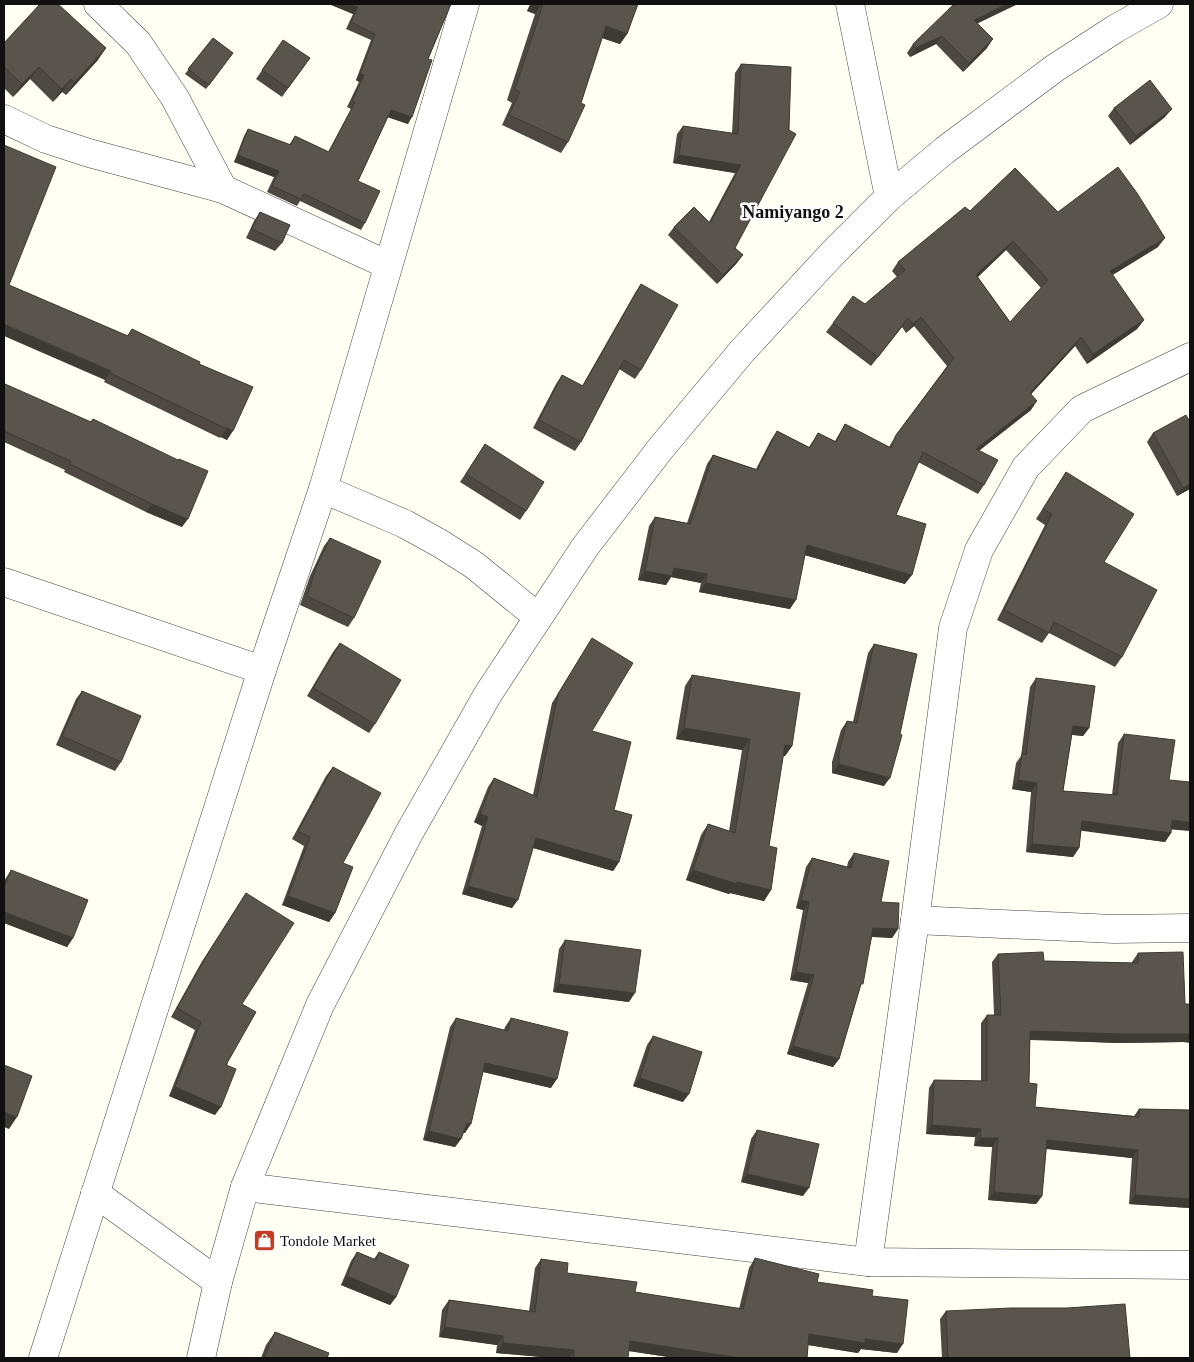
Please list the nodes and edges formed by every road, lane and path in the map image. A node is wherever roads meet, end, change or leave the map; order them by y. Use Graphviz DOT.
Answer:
graph roads {
  1 [pos="98,4"];
  2 [pos="465,4"];
  3 [pos="850,4"];
  4 [pos="1159,4"];
  5 [pos="4,120"];
  6 [pos="223,189"];
  7 [pos="889,197"];
  8 [pos="388,265"];
  9 [pos="1190,357"];
  10 [pos="323,490"];
  11 [pos="4,582"];
  12 [pos="538,617"];
  13 [pos="262,670"];
  14 [pos="915,920"];
  15 [pos="1190,928"];
  16 [pos="245,1187"];
  17 [pos="95,1193"];
  18 [pos="868,1262"];
  19 [pos="1190,1265"];
  20 [pos="218,1282"];
  21 [pos="43,1358"];
  22 [pos="201,1358"];
  1 -- 6 [label="street"];
  2 -- 8 [label="street"];
  3 -- 7 [label="street"];
  4 -- 7 [label="street"];
  5 -- 6 [label="street"];
  6 -- 8 [label="street"];
  7 -- 12 [label="street"];
  8 -- 10 [label="street"];
  9 -- 14 [label="street"];
  10 -- 12 [label="street"];
  10 -- 13 [label="street"];
  11 -- 13 [label="street"];
  12 -- 16 [label="street"];
  13 -- 17 [label="street"];
  14 -- 15 [label="street"];
  14 -- 18 [label="street"];
  16 -- 18 [label="street"];
  16 -- 20 [label="street"];
  17 -- 20 [label="street"];
  17 -- 21 [label="street"];
  18 -- 19 [label="street"];
  20 -- 22 [label="street"];
}
